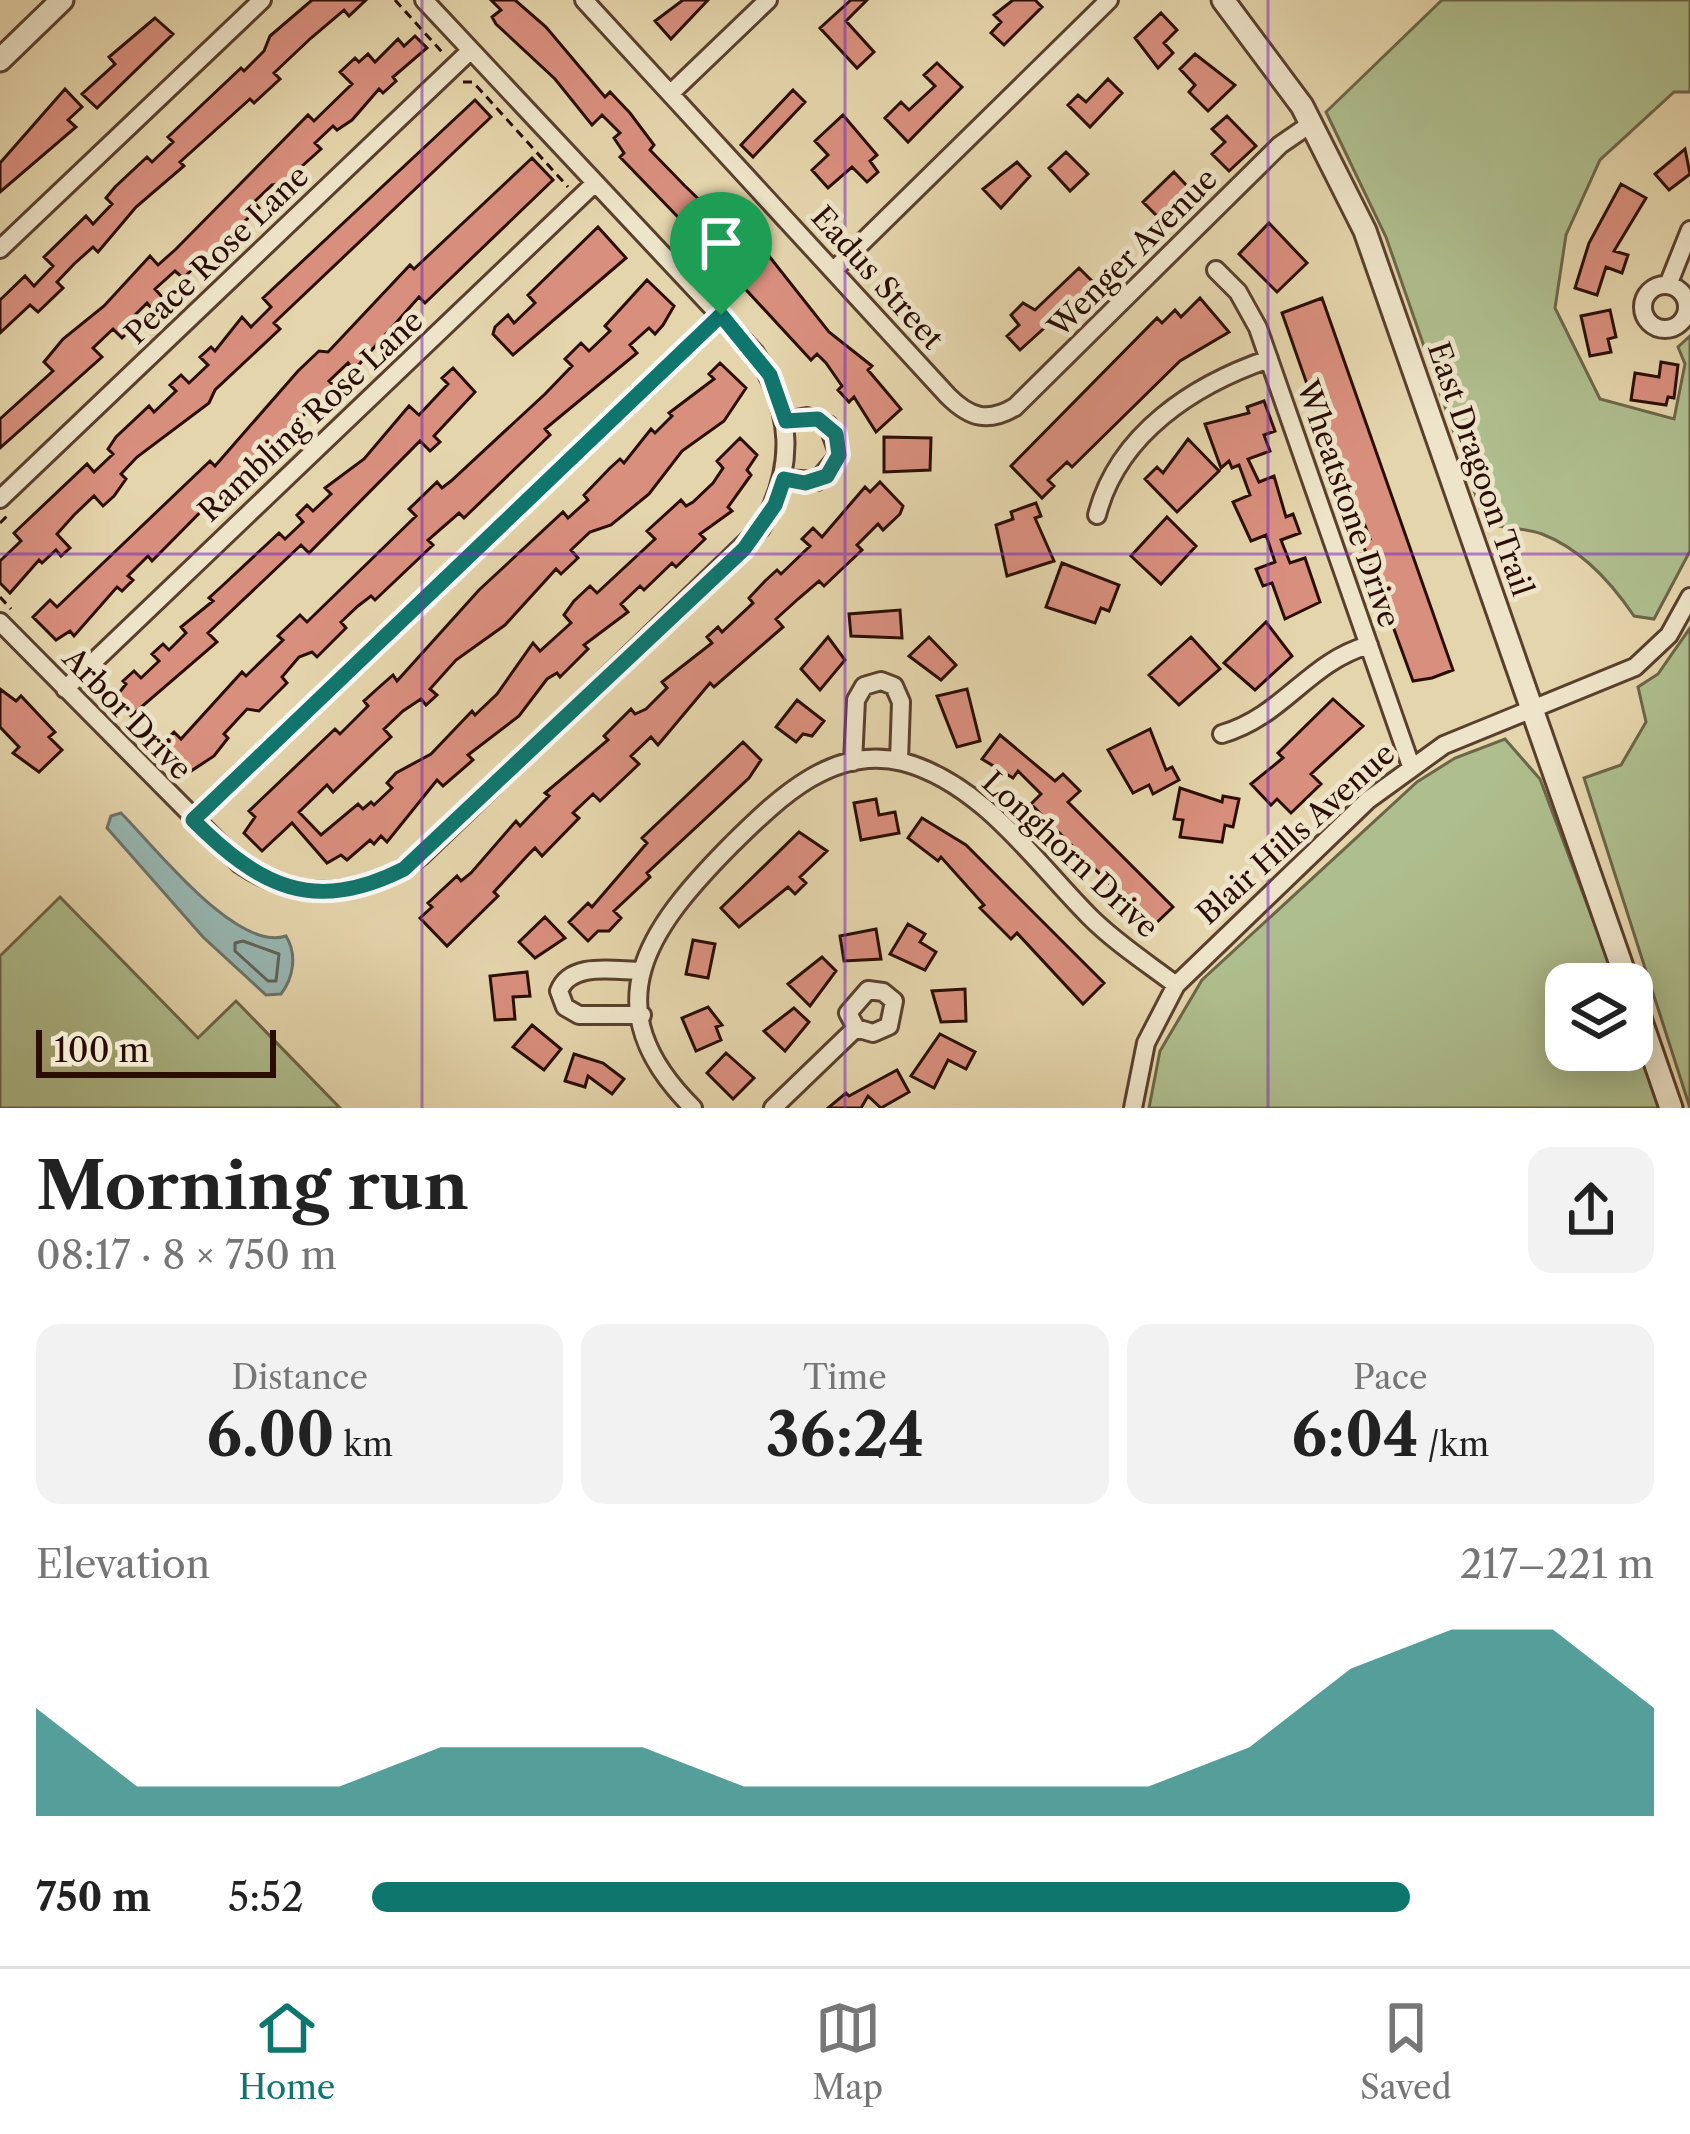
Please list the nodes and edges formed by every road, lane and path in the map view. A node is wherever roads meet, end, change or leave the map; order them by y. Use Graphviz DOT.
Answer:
graph roads {
  1 [pos="62,0"];
  2 [pos="262,0"];
  3 [pos="395,0"];
  4 [pos="424,0"];
  5 [pos="584,0"];
  6 [pos="768,0"];
  7 [pos="1109,0"];
  8 [pos="1223,0"];
  9 [pos="471,50"];
  10 [pos="0,60"];
  11 [pos="439,62"];
  12 [pos="463,82"];
  13 [pos="671,93"];
  14 [pos="1312,123"];
  15 [pos="595,183"];
  16 [pos="564,194"];
  17 [pos="1690,230"];
  18 [pos="0,249"];
  19 [pos="834,270"];
  20 [pos="1216,270"];
  21 [pos="1668,285"];
  22 [pos="721,315"];
  23 [pos="1269,359"];
  24 [pos="992,419"];
  25 [pos="786,421"];
  26 [pos="784,479"];
  27 [pos="9,503"];
  28 [pos="1096,515"];
  29 [pos="0,523"];
  30 [pos="1690,597"];
  31 [pos="0,622"];
  32 [pos="1369,645"];
  33 [pos="65,688"];
  34 [pos="1532,709"];
  35 [pos="1222,734"];
  36 [pos="899,761"];
  37 [pos="854,762"];
  38 [pos="1411,766"];
  39 [pos="193,820"];
  40 [pos="1621,963"];
  41 [pos="642,971"];
  42 [pos="1176,985"];
  43 [pos="642,1016"];
  44 [pos="856,1028"];
  45 [pos="1653,1056"];
  46 [pos="693,1108"];
  47 [pos="773,1108"];
  48 [pos="1133,1108"];
  49 [pos="1671,1108"];
  1 -- 10 [label="street"];
  2 -- 18 [label="street"];
  3 -- 11 [label="path"];
  4 -- 9 [label="street"];
  5 -- 13 [label="street, Eadus Street"];
  6 -- 13 [label="street"];
  7 -- 19 [label="street"];
  8 -- 14 [label="street, East Dragoon Trail"];
  9 -- 15 [label="street"];
  9 -- 27 [label="street, Peace Rose Lane"];
  12 -- 16 [label="path"];
  13 -- 19 [label="street, Eadus Street"];
  14 -- 24 [label="street, Wenger Avenue"];
  14 -- 34 [label="street, East Dragoon Trail"];
  15 -- 22 [label="street"];
  15 -- 33 [label="street, Rambling Rose Lane"];
  17 -- 21 [label="street"];
  19 -- 24 [label="street, Eadus Street"];
  20 -- 23 [label="street, Wheatstone Drive"];
  22 -- 25 [label="street"];
  22 -- 39 [label="street"];
  23 -- 28 [label="street"];
  23 -- 32 [label="street, Wheatstone Drive"];
  25 -- 26 [label="street"];
  25 -- 26 [label="street"];
  26 -- 39 [label="street, Arbor Drive"];
  27 -- 29 [label="path"];
  30 -- 34 [label="street, Blair Hills Avenue"];
  31 -- 33 [label="street, Arbor Drive"];
  32 -- 35 [label="street"];
  32 -- 38 [label="street, Wheatstone Drive"];
  33 -- 39 [label="street, Arbor Drive"];
  34 -- 38 [label="street, Blair Hills Avenue"];
  34 -- 40 [label="street, East Dragoon Trail"];
  36 -- 37 [label="street, Longhorn Drive"];
  36 -- 37 [label="street"];
  36 -- 42 [label="street, Longhorn Drive"];
  37 -- 41 [label="street"];
  38 -- 42 [label="street, Blair Hills Avenue"];
  41 -- 43 [label="street"];
  41 -- 43 [label="street"];
  42 -- 48 [label="street, Blair Hills Avenue"];
  43 -- 46 [label="street"];
  44 -- 47 [label="street"];
  45 -- 49 [label="street"];
}
